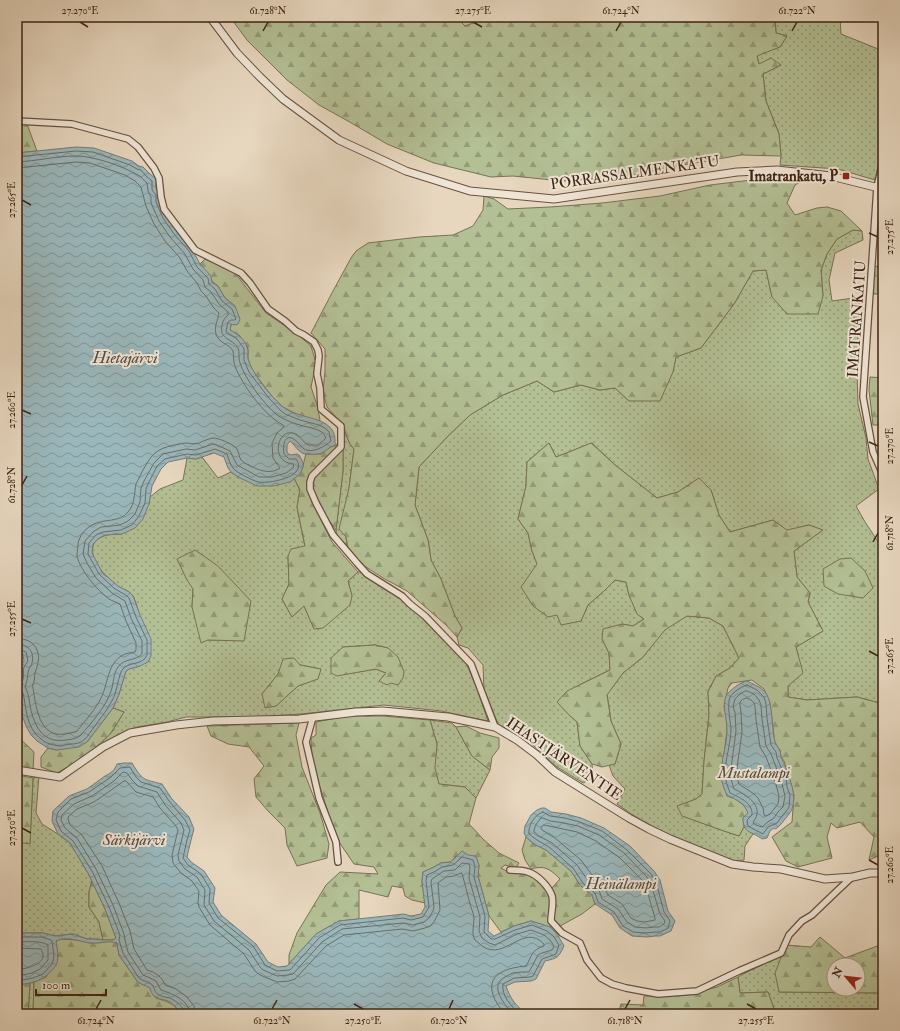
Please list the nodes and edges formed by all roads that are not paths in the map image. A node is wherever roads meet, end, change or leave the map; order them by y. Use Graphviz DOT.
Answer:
graph roads {
  1 [pos="210,17"];
  2 [pos="17,121"];
  3 [pos="883,162"];
  4 [pos="880,188"];
  5 [pos="883,475"];
  6 [pos="313,717"];
  7 [pos="495,727"];
  8 [pos="17,770"];
  9 [pos="338,862"];
  10 [pos="510,870"];
  11 [pos="883,873"];
  12 [pos="853,877"];
  1 -- 4 [label="street, PORRASSALMENKATU"];
  2 -- 7 [label="street"];
  3 -- 4 [label="street, IMATRANKATU"];
  4 -- 5 [label="street, IMATRANKATU"];
  6 -- 7 [label="street, IHASTJÄRVENTIE"];
  6 -- 8 [label="street, IHASTJÄRVENTIE"];
  6 -- 9 [label="street"];
  7 -- 12 [label="street, IHASTJÄRVENTIE"];
  10 -- 12 [label="street"];
  11 -- 12 [label="street, IHASTJÄRVENTIE"];
}
